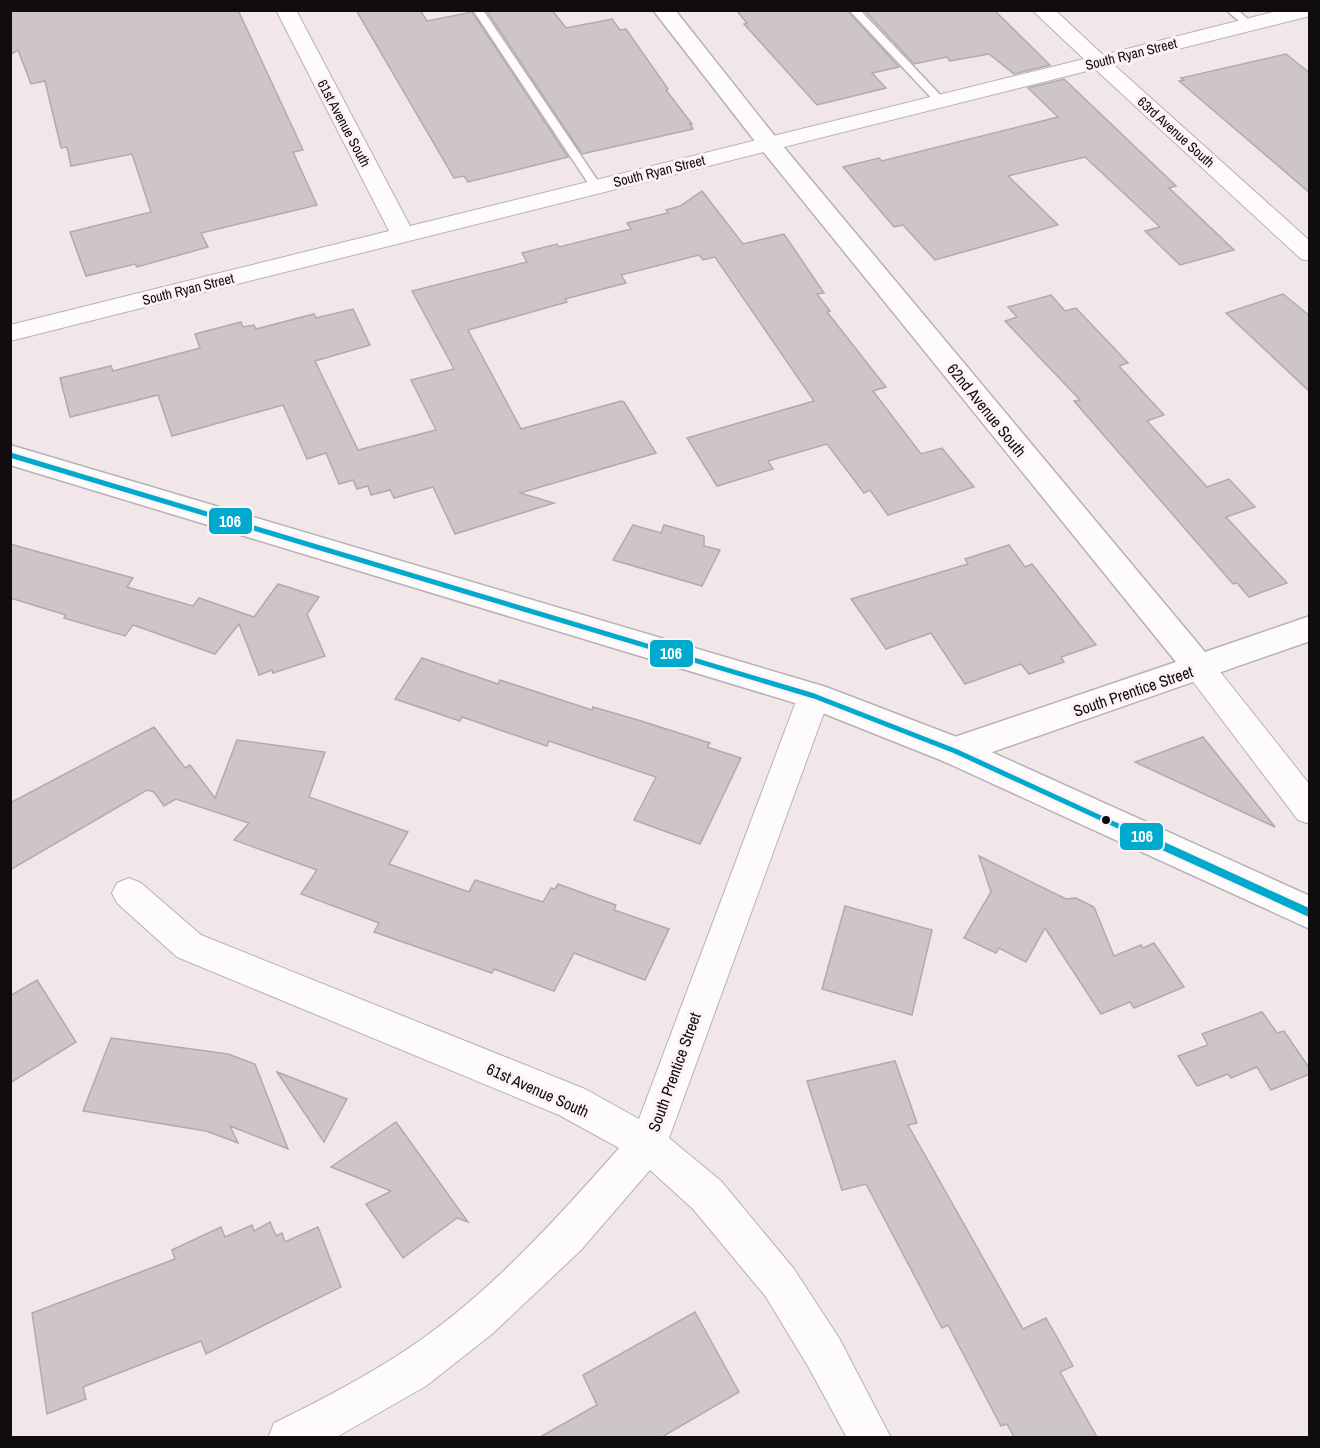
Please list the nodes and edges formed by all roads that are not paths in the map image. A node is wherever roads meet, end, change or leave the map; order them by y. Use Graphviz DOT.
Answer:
graph roads {
  1 [pos="286,10"];
  2 [pos="478,10"];
  3 [pos="663,10"];
  4 [pos="854,10"];
  5 [pos="1042,10"];
  6 [pos="1231,10"];
  7 [pos="1308,10"];
  8 [pos="1249,25"];
  9 [pos="1099,62"];
  10 [pos="941,102"];
  11 [pos="769,144"];
  12 [pos="596,187"];
  13 [pos="403,235"];
  14 [pos="1310,254"];
  15 [pos="10,333"];
  16 [pos="10,455"];
  17 [pos="1310,628"];
  18 [pos="1199,667"];
  19 [pos="814,696"];
  20 [pos="955,752"];
  21 [pos="1310,810"];
  22 [pos="129,892"];
  23 [pos="1310,913"];
  24 [pos="648,1144"];
  25 [pos="289,1437"];
  26 [pos="870,1437"];
  1 -- 13 [label="street, 61st Avenue South"];
  2 -- 12 [label="lane"];
  3 -- 11 [label="street, 62nd Avenue South"];
  4 -- 10 [label="lane"];
  5 -- 9 [label="street, 63rd Avenue South"];
  6 -- 8 [label="lane"];
  7 -- 8 [label="street, South Ryan Street"];
  8 -- 9 [label="street, South Ryan Street"];
  9 -- 10 [label="street, South Ryan Street"];
  9 -- 14 [label="street, 63rd Avenue South"];
  10 -- 11 [label="street, South Ryan Street"];
  11 -- 12 [label="street, South Ryan Street"];
  11 -- 18 [label="street, 62nd Avenue South"];
  12 -- 13 [label="street, South Ryan Street"];
  13 -- 15 [label="street, South Ryan Street"];
  16 -- 19 [label="street"];
  17 -- 18 [label="street, South Prentice Street"];
  18 -- 20 [label="street, South Prentice Street"];
  18 -- 21 [label="street, 62nd Avenue South"];
  19 -- 20 [label="street"];
  19 -- 24 [label="street, South Prentice Street"];
  20 -- 23 [label="street"];
  22 -- 24 [label="street, 61st Avenue South"];
  24 -- 25 [label="street, South Prentice Street"];
  24 -- 26 [label="street, 61st Avenue South"];
}
